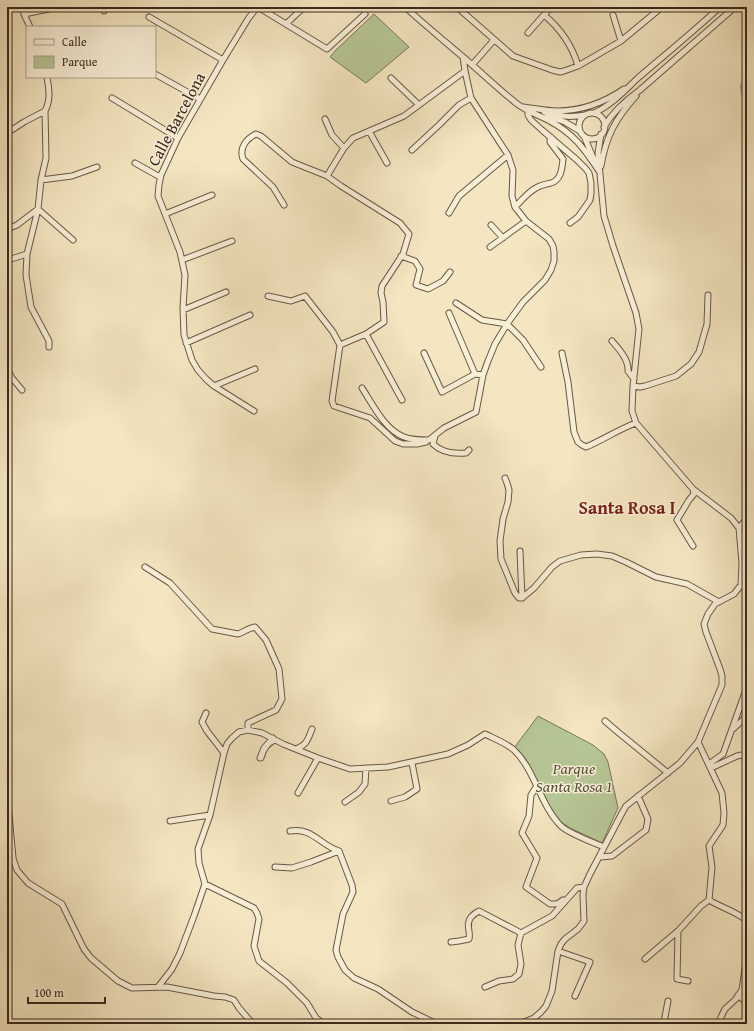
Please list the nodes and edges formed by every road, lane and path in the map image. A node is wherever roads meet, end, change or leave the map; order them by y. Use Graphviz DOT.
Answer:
graph roads {
  1 [pos="22,7"];
  2 [pos="59,7"];
  3 [pos="257,7"];
  4 [pos="304,7"];
  5 [pos="405,7"];
  6 [pos="457,7"];
  7 [pos="551,7"];
  8 [pos="662,7"];
  9 [pos="720,7"];
  10 [pos="735,7"];
  11 [pos="24,14"];
  12 [pos="366,14"];
  13 [pos="544,15"];
  14 [pos="613,15"];
  15 [pos="149,17"];
  16 [pos="286,24"];
  17 [pos="30,26"];
  18 [pos="528,33"];
  19 [pos="494,40"];
  20 [pos="621,41"];
  21 [pos="463,57"];
  22 [pos="223,60"];
  23 [pos="472,65"];
  24 [pos="578,66"];
  25 [pos="465,72"];
  26 [pos="156,75"];
  27 [pos="47,78"];
  28 [pos="391,78"];
  29 [pos="633,83"];
  30 [pos="640,90"];
  31 [pos="112,98"];
  32 [pos="472,98"];
  33 [pos="200,99"];
  34 [pos="419,105"];
  35 [pos="523,107"];
  36 [pos="45,111"];
  37 [pos="528,111"];
  38 [pos="594,114"];
  39 [pos="584,115"];
  40 [pos="325,119"];
  41 [pos="604,127"];
  42 [pos="369,131"];
  43 [pos="7,133"];
  44 [pos="582,133"];
  45 [pos="601,134"];
  46 [pos="551,137"];
  47 [pos="178,138"];
  48 [pos="344,148"];
  49 [pos="412,150"];
  50 [pos="508,154"];
  51 [pos="135,163"];
  52 [pos="387,163"];
  53 [pos="97,167"];
  54 [pos="599,172"];
  55 [pos="327,176"];
  56 [pos="160,177"];
  57 [pos="41,180"];
  58 [pos="212,195"];
  59 [pos="284,205"];
  60 [pos="515,207"];
  61 [pos="38,209"];
  62 [pos="449,213"];
  63 [pos="165,214"];
  64 [pos="526,221"];
  65 [pos="570,223"];
  66 [pos="491,224"];
  67 [pos="7,229"];
  68 [pos="503,238"];
  69 [pos="73,240"];
  70 [pos="232,240"];
  71 [pos="490,247"];
  72 [pos="27,254"];
  73 [pos="402,256"];
  74 [pos="182,260"];
  75 [pos="7,261"];
  76 [pos="450,272"];
  77 [pos="226,292"];
  78 [pos="708,295"];
  79 [pos="268,296"];
  80 [pos="456,303"];
  81 [pos="183,310"];
  82 [pos="448,313"];
  83 [pos="250,315"];
  84 [pos="507,324"];
  85 [pos="366,334"];
  86 [pos="612,341"];
  87 [pos="186,343"];
  88 [pos="340,345"];
  89 [pos="49,347"];
  90 [pos="424,353"];
  91 [pos="562,353"];
  92 [pos="541,367"];
  93 [pos="7,368"];
  94 [pos="255,368"];
  95 [pos="475,374"];
  96 [pos="483,375"];
  97 [pos="634,379"];
  98 [pos="214,386"];
  99 [pos="633,386"];
  100 [pos="362,388"];
  101 [pos="22,390"];
  102 [pos="402,400"];
  103 [pos="254,411"];
  104 [pos="636,423"];
  105 [pos="435,436"];
  106 [pos="429,440"];
  107 [pos="469,450"];
  108 [pos="505,478"];
  109 [pos="694,489"];
  110 [pos="747,520"];
  111 [pos="739,528"];
  112 [pos="693,546"];
  113 [pos="520,550"];
  114 [pos="145,567"];
  115 [pos="522,598"];
  116 [pos="719,602"];
  117 [pos="747,687"];
  118 [pos="206,713"];
  119 [pos="747,716"];
  120 [pos="605,721"];
  121 [pos="312,729"];
  122 [pos="248,730"];
  123 [pos="730,733"];
  124 [pos="698,742"];
  125 [pos="296,749"];
  126 [pos="224,753"];
  127 [pos="747,754"];
  128 [pos="318,758"];
  129 [pos="412,763"];
  130 [pos="710,766"];
  131 [pos="366,768"];
  132 [pos="668,773"];
  133 [pos="537,786"];
  134 [pos="298,793"];
  135 [pos="7,794"];
  136 [pos="638,796"];
  137 [pos="391,801"];
  138 [pos="345,802"];
  139 [pos="210,815"];
  140 [pos="170,821"];
  141 [pos="290,831"];
  142 [pos="604,847"];
  143 [pos="339,851"];
  144 [pos="600,857"];
  145 [pos="275,867"];
  146 [pos="205,884"];
  147 [pos="584,887"];
  148 [pos="567,898"];
  149 [pos="709,900"];
  150 [pos="746,917"];
  151 [pos="678,931"];
  152 [pos="521,934"];
  153 [pos="451,942"];
  154 [pos="558,951"];
  155 [pos="747,954"];
  156 [pos="645,959"];
  157 [pos="688,981"];
  158 [pos="158,987"];
  159 [pos="486,987"];
  160 [pos="742,992"];
  161 [pos="575,996"];
  162 [pos="668,1001"];
  163 [pos="747,1003"];
  164 [pos="253,1024"];
  165 [pos="324,1024"];
  166 [pos="437,1024"];
  167 [pos="519,1024"];
  168 [pos="667,1024"];
  169 [pos="719,1024"];
  1 -- 11 [label="street"];
  2 -- 11 [label="street"];
  3 -- 16 [label="street"];
  3 -- 22 [label="street, Calle Barcelona"];
  4 -- 16 [label="street"];
  5 -- 21 [label="street"];
  6 -- 19 [label="street"];
  7 -- 13 [label="street"];
  8 -- 20 [label="street"];
  9 -- 29 [label="street"];
  10 -- 30 [label="street"];
  11 -- 17 [label="street"];
  12 -- 16 [label="street"];
  13 -- 18 [label="street"];
  13 -- 24 [label="street"];
  14 -- 20 [label="street"];
  15 -- 22 [label="street"];
  19 -- 23 [label="street"];
  19 -- 24 [label="street"];
  20 -- 24 [label="street"];
  21 -- 23 [label="street"];
  21 -- 25 [label="street"];
  22 -- 33 [label="street, Calle Barcelona"];
  23 -- 35 [label="street"];
  25 -- 32 [label="street"];
  25 -- 34 [label="street"];
  26 -- 33 [label="street"];
  27 -- 36 [label="street"];
  28 -- 34 [label="street"];
  29 -- 35 [label="street"];
  29 -- 38 [label="street"];
  30 -- 41 [label="street"];
  30 -- 54 [label="street"];
  31 -- 47 [label="street"];
  32 -- 49 [label="street"];
  32 -- 50 [label="street"];
  33 -- 47 [label="street, Calle Barcelona"];
  34 -- 42 [label="street"];
  35 -- 37 [label="street"];
  35 -- 39 [label="street"];
  35 -- 44 [label="street"];
  36 -- 43 [label="street"];
  36 -- 57 [label="street"];
  37 -- 46 [label="street"];
  37 -- 54 [label="street"];
  38 -- 39 [label="street"];
  38 -- 41 [label="street"];
  39 -- 44 [label="street"];
  40 -- 48 [label="street"];
  41 -- 45 [label="street"];
  42 -- 48 [label="street"];
  42 -- 52 [label="street"];
  44 -- 45 [label="street"];
  44 -- 54 [label="street"];
  45 -- 54 [label="street"];
  46 -- 60 [label="street"];
  46 -- 65 [label="street"];
  47 -- 56 [label="street, Calle Barcelona"];
  48 -- 55 [label="street"];
  50 -- 60 [label="street"];
  50 -- 62 [label="street"];
  51 -- 56 [label="street"];
  53 -- 57 [label="street"];
  54 -- 97 [label="street"];
  55 -- 59 [label="street"];
  55 -- 73 [label="street"];
  56 -- 63 [label="street, Calle Barcelona"];
  57 -- 61 [label="street"];
  58 -- 63 [label="street"];
  60 -- 64 [label="street"];
  61 -- 67 [label="street"];
  61 -- 69 [label="street"];
  61 -- 72 [label="street"];
  63 -- 74 [label="street, Calle Barcelona"];
  64 -- 68 [label="street"];
  64 -- 84 [label="street"];
  66 -- 68 [label="street"];
  68 -- 71 [label="street"];
  70 -- 74 [label="street"];
  72 -- 75 [label="street"];
  72 -- 89 [label="street"];
  73 -- 76 [label="street"];
  73 -- 85 [label="street"];
  74 -- 81 [label="street, Calle Barcelona"];
  77 -- 81 [label="street"];
  78 -- 99 [label="street"];
  79 -- 88 [label="street"];
  80 -- 84 [label="street"];
  81 -- 87 [label="street, Calle Barcelona"];
  82 -- 95 [label="street"];
  83 -- 87 [label="street"];
  84 -- 92 [label="street"];
  84 -- 96 [label="street"];
  85 -- 88 [label="street"];
  85 -- 102 [label="street"];
  86 -- 97 [label="street"];
  87 -- 98 [label="street, Calle Barcelona"];
  88 -- 106 [label="street"];
  90 -- 95 [label="street"];
  91 -- 104 [label="street"];
  93 -- 101 [label="street"];
  94 -- 98 [label="street"];
  95 -- 96 [label="street"];
  96 -- 105 [label="street"];
  97 -- 99 [label="street"];
  98 -- 103 [label="street, Calle Barcelona"];
  99 -- 104 [label="street"];
  100 -- 106 [label="street"];
  104 -- 109 [label="street"];
  105 -- 106 [label="street"];
  105 -- 107 [label="street"];
  108 -- 115 [label="street"];
  109 -- 111 [label="street"];
  109 -- 112 [label="street"];
  110 -- 111 [label="street"];
  111 -- 116 [label="street"];
  113 -- 115 [label="street"];
  114 -- 122 [label="street"];
  115 -- 116 [label="street"];
  116 -- 124 [label="street"];
  117 -- 123 [label="street"];
  118 -- 126 [label="street"];
  119 -- 123 [label="street"];
  120 -- 132 [label="street"];
  121 -- 125 [label="street"];
  122 -- 125 [label="street"];
  122 -- 126 [label="street"];
  123 -- 130 [label="street"];
  124 -- 130 [label="street"];
  124 -- 132 [label="street"];
  125 -- 128 [label="street"];
  126 -- 139 [label="street"];
  127 -- 130 [label="street"];
  128 -- 131 [label="street"];
  128 -- 134 [label="street"];
  129 -- 131 [label="street"];
  129 -- 133 [label="street"];
  129 -- 137 [label="street"];
  130 -- 149 [label="street"];
  131 -- 138 [label="street"];
  132 -- 136 [label="street"];
  133 -- 142 [label="street"];
  133 -- 148 [label="street"];
  135 -- 158 [label="street"];
  136 -- 142 [label="street"];
  136 -- 144 [label="street"];
  139 -- 140 [label="street"];
  139 -- 146 [label="street"];
  141 -- 143 [label="street"];
  142 -- 144 [label="street"];
  143 -- 145 [label="street"];
  143 -- 166 [label="street"];
  144 -- 147 [label="street"];
  146 -- 158 [label="street"];
  146 -- 165 [label="street"];
  147 -- 148 [label="street"];
  147 -- 154 [label="street"];
  148 -- 152 [label="street"];
  149 -- 150 [label="street"];
  149 -- 151 [label="street"];
  151 -- 156 [label="street"];
  151 -- 157 [label="street"];
  152 -- 153 [label="street"];
  152 -- 159 [label="street"];
  154 -- 161 [label="street"];
  154 -- 167 [label="street"];
  155 -- 160 [label="street"];
  158 -- 164 [label="street"];
  160 -- 163 [label="street"];
  160 -- 169 [label="street"];
  162 -- 168 [label="street"];
}
